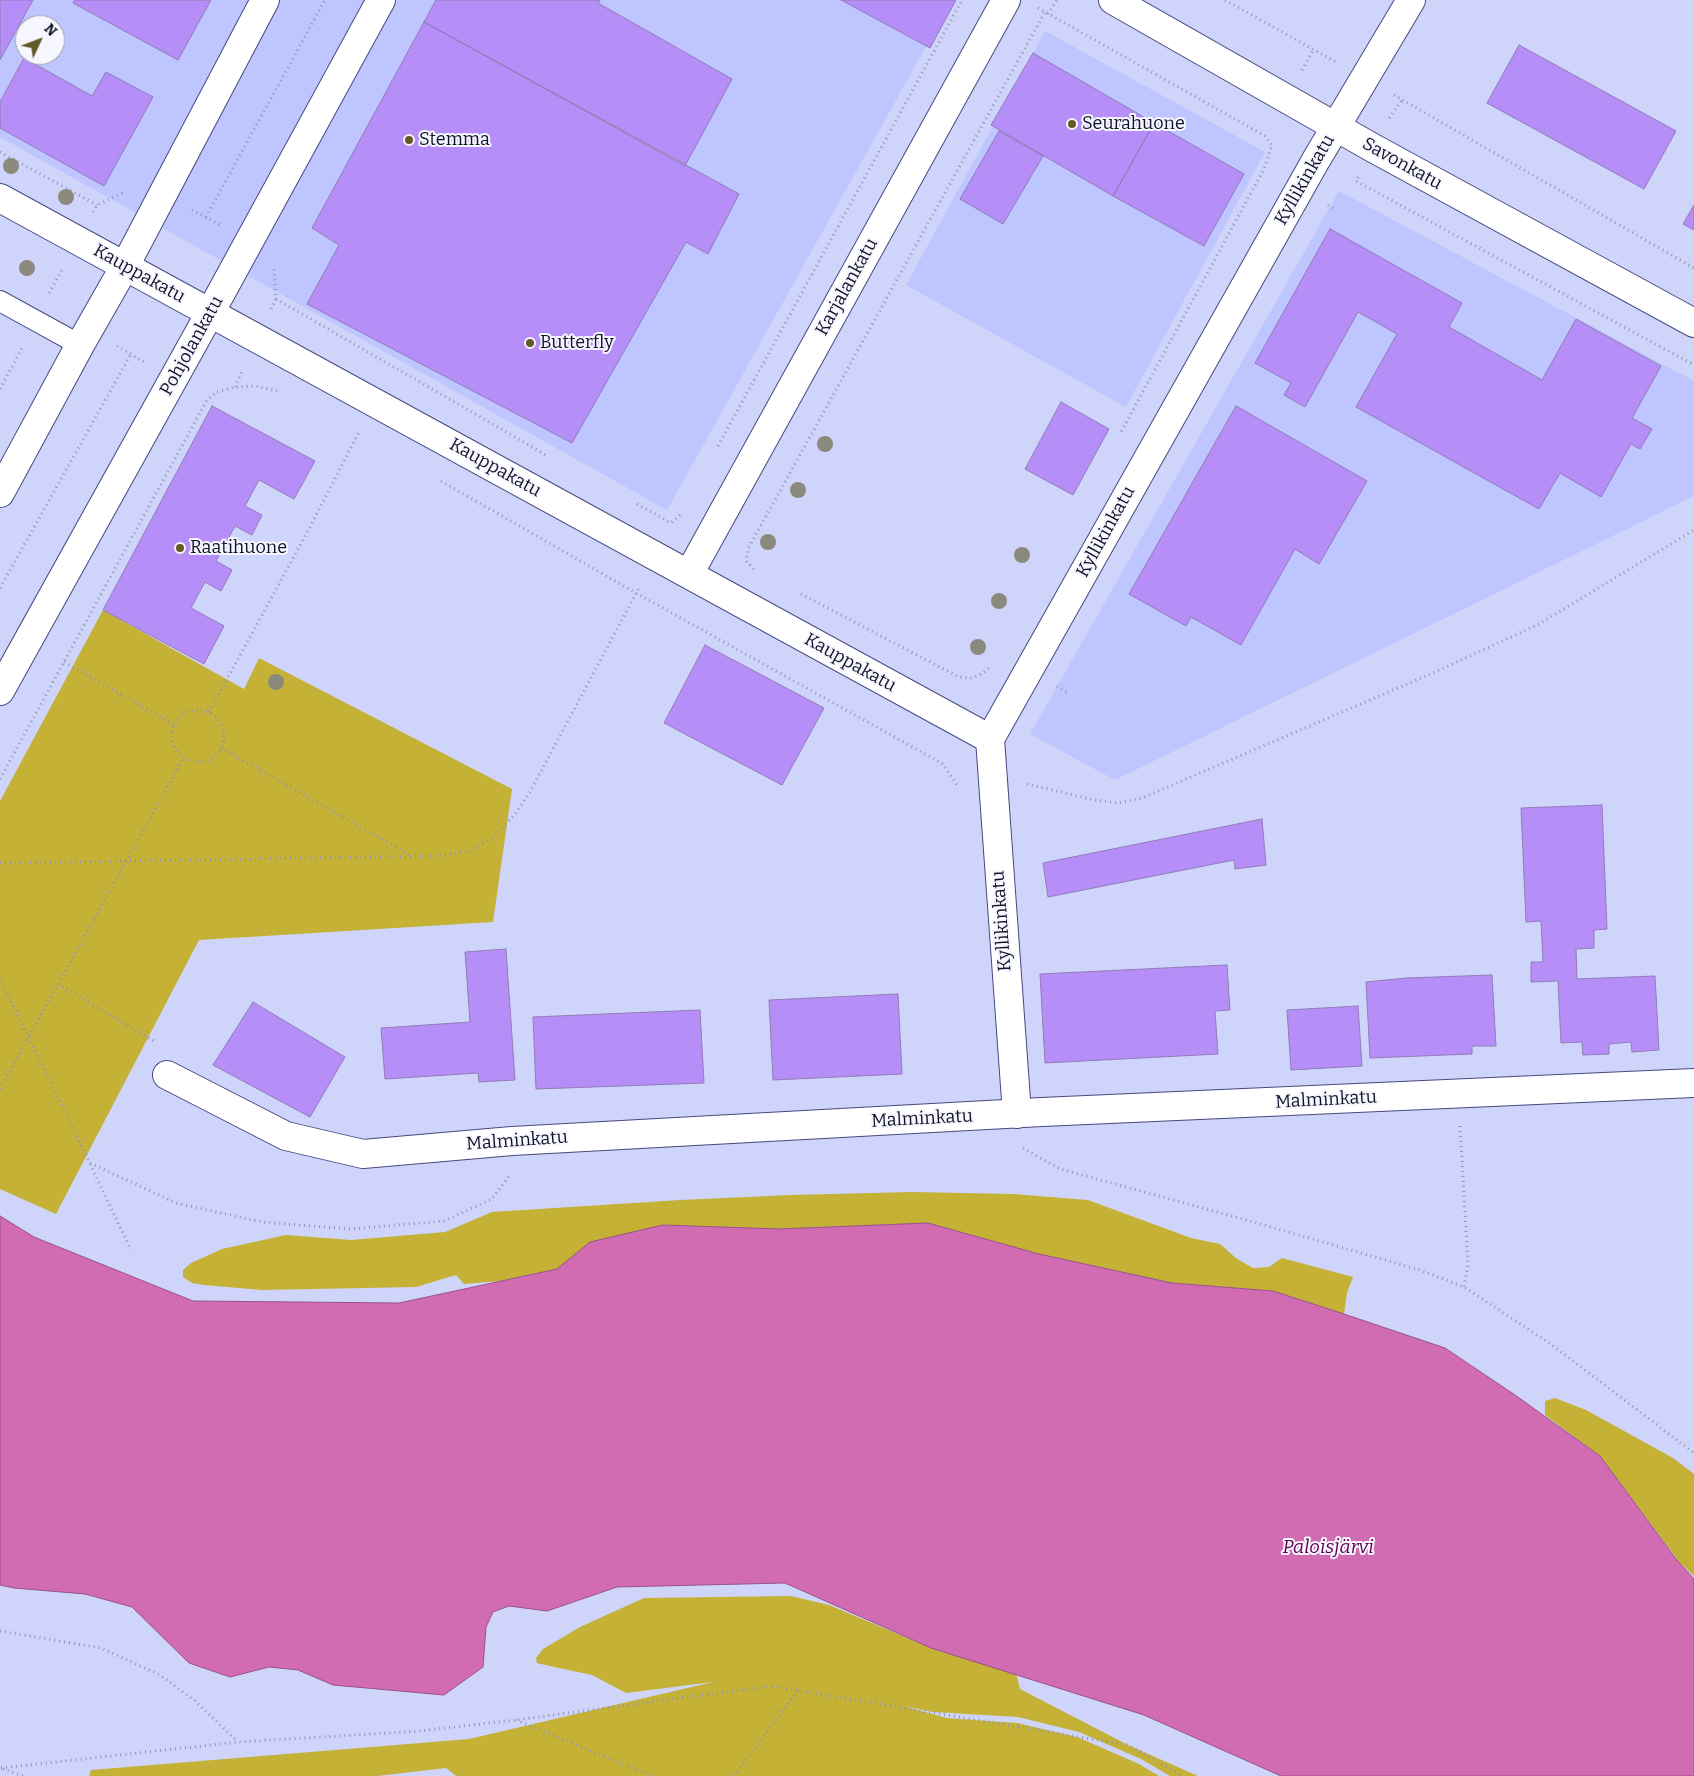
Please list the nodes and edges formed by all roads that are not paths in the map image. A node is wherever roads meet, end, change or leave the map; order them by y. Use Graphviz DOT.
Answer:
graph roads {
  1 [pos="265,0"];
  2 [pos="381,0"];
  3 [pos="1113,0"];
  4 [pos="1410,0"];
  5 [pos="1018,2"];
  6 [pos="1335,126"];
  7 [pos="0,198"];
  8 [pos="125,266"];
  9 [pos="0,301"];
  10 [pos="210,313"];
  11 [pos="1694,323"];
  12 [pos="85,337"];
  13 [pos="0,493"];
  14 [pos="689,574"];
  15 [pos="0,691"];
  16 [pos="990,739"];
  17 [pos="167,1075"];
  18 [pos="1694,1083"];
  19 [pos="1017,1114"];
  1 -- 8 [label="street"];
  2 -- 10 [label="street, Pohjolankatu"];
  3 -- 6 [label="street, Savonkatu"];
  4 -- 6 [label="street, Kyllikinkatu"];
  5 -- 14 [label="street, Karjalankatu"];
  6 -- 11 [label="street, Savonkatu"];
  6 -- 16 [label="street, Kyllikinkatu"];
  7 -- 8 [label="street, Kauppakatu"];
  8 -- 10 [label="street, Kauppakatu"];
  8 -- 12 [label="street"];
  9 -- 12 [label="lane"];
  10 -- 14 [label="street, Kauppakatu"];
  10 -- 15 [label="street, Pohjolankatu"];
  12 -- 13 [label="street"];
  14 -- 16 [label="street, Kauppakatu"];
  16 -- 19 [label="street, Kyllikinkatu"];
  17 -- 19 [label="street, Malminkatu"];
  18 -- 19 [label="street, Malminkatu"];
}
